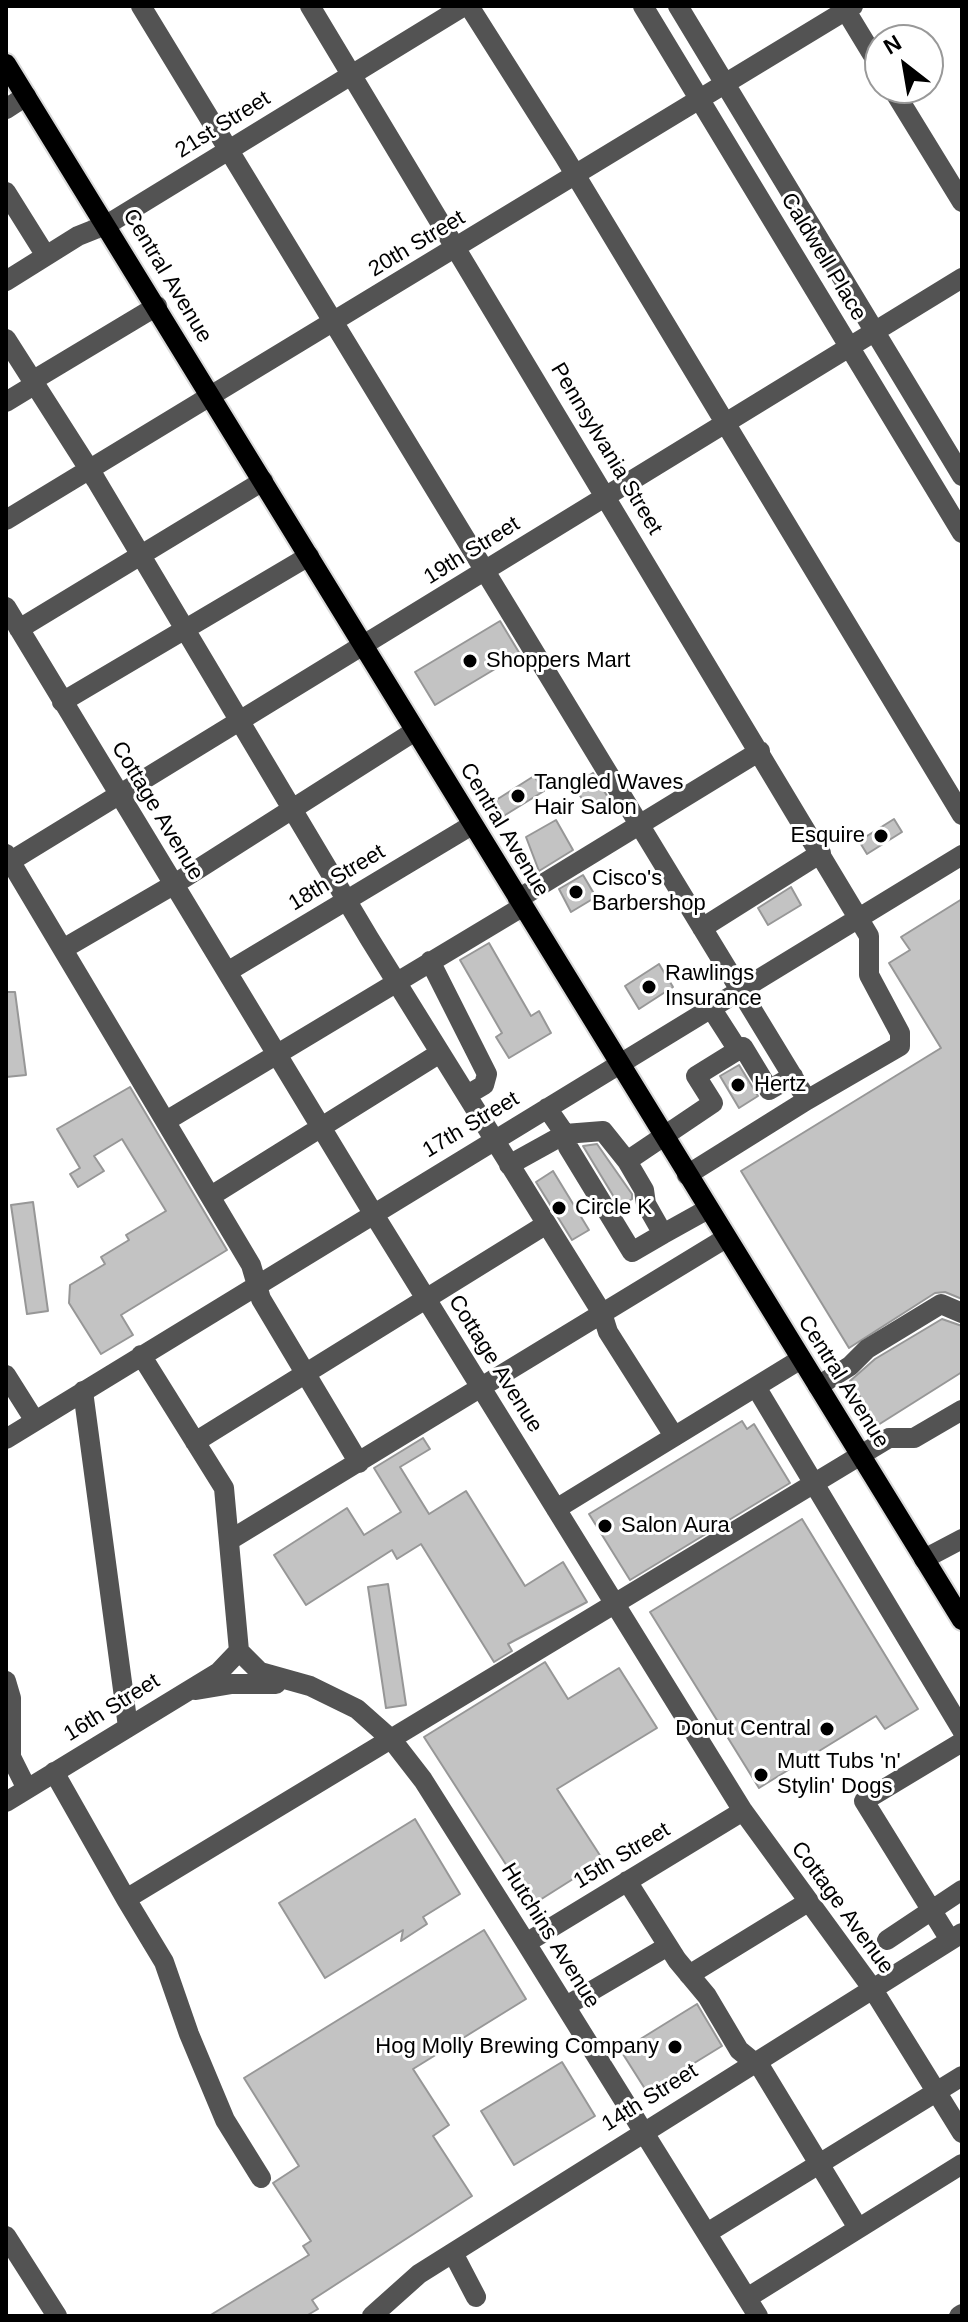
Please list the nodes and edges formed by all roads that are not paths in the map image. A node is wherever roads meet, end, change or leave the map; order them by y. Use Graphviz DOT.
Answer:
graph roads {
  1 [pos="141,6"];
  2 [pos="310,6"];
  3 [pos="466,6"];
  4 [pos="643,6"];
  5 [pos="678,6"];
  6 [pos="847,7"];
  7 [pos="864,38"];
  8 [pos="6,64"];
  9 [pos="351,74"];
  10 [pos="725,84"];
  11 [pos="26,96"];
  12 [pos="700,100"];
  13 [pos="902,104"];
  14 [pos="6,109"];
  15 [pos="230,149"];
  16 [pos="575,176"];
  17 [pos="6,192"];
  18 [pos="962,202"];
  19 [pos="108,224"];
  20 [pos="457,248"];
  21 [pos="46,256"];
  22 [pos="962,278"];
  23 [pos="6,281"];
  24 [pos="157,306"];
  25 [pos="335,323"];
  26 [pos="874,331"];
  27 [pos="6,339"];
  28 [pos="849,346"];
  29 [pos="32,381"];
  30 [pos="213,397"];
  31 [pos="6,402"];
  32 [pos="723,424"];
  33 [pos="88,471"];
  34 [pos="962,476"];
  35 [pos="263,481"];
  36 [pos="606,496"];
  37 [pos="6,520"];
  38 [pos="962,533"];
  39 [pos="309,556"];
  40 [pos="141,557"];
  41 [pos="485,571"];
  42 [pos="6,607"];
  43 [pos="183,628"];
  44 [pos="19,629"];
  45 [pos="364,647"];
  46 [pos="62,702"];
  47 [pos="241,720"];
  48 [pos="415,731"];
  49 [pos="760,751"];
  50 [pos="118,793"];
  51 [pos="292,810"];
  52 [pos="962,815"];
  53 [pos="472,825"];
  54 [pos="640,826"];
  55 [pos="821,853"];
  56 [pos="962,855"];
  57 [pos="7,860"];
  58 [pos="173,885"];
  59 [pos="348,899"];
  60 [pos="520,903"];
  61 [pos="860,917"];
  62 [pos="702,928"];
  63 [pos="63,949"];
  64 [pos="430,961"];
  65 [pos="227,972"];
  66 [pos="396,981"];
  67 [pos="740,991"];
  68 [pos="711,1008"];
  69 [pos="738,1050"];
  70 [pos="440,1053"];
  71 [pos="277,1054"];
  72 [pos="619,1064"];
  73 [pos="793,1076"];
  74 [pos="467,1095"];
  75 [pos="807,1100"];
  76 [pos="547,1108"];
  77 [pos="166,1121"];
  78 [pos="321,1126"];
  79 [pos="565,1134"];
  80 [pos="662,1135"];
  81 [pos="494,1140"];
  82 [pos="627,1161"];
  83 [pos="509,1165"];
  84 [pos="687,1175"];
  85 [pos="211,1196"];
  86 [pos="708,1209"];
  87 [pos="373,1213"];
  88 [pos="545,1225"];
  89 [pos="663,1234"];
  90 [pos="726,1238"];
  91 [pos="257,1284"];
  92 [pos="427,1299"];
  93 [pos="602,1313"];
  94 [pos="962,1313"];
  95 [pos="141,1355"];
  96 [pos="801,1359"];
  97 [pos="308,1374"];
  98 [pos="6,1375"];
  99 [pos="818,1386"];
  100 [pos="481,1387"];
  101 [pos="756,1387"];
  102 [pos="83,1391"];
  103 [pos="962,1410"];
  104 [pos="35,1421"];
  105 [pos="674,1436"];
  106 [pos="6,1439"];
  107 [pos="195,1442"];
  108 [pos="861,1456"];
  109 [pos="359,1463"];
  110 [pos="814,1484"];
  111 [pos="556,1509"];
  112 [pos="962,1539"];
  113 [pos="230,1540"];
  114 [pos="924,1559"];
  115 [pos="615,1604"];
  116 [pos="962,1620"];
  117 [pos="239,1651"];
  118 [pos="6,1681"];
  119 [pos="310,1686"];
  120 [pos="184,1692"];
  121 [pos="128,1727"];
  122 [pos="962,1730"];
  123 [pos="392,1740"];
  124 [pos="962,1742"];
  125 [pos="54,1772"];
  126 [pos="27,1789"];
  127 [pos="6,1802"];
  128 [pos="743,1811"];
  129 [pos="627,1881"];
  130 [pos="962,1890"];
  131 [pos="126,1899"];
  132 [pos="808,1902"];
  133 [pos="932,1910"];
  134 [pos="956,1936"];
  135 [pos="887,1940"];
  136 [pos="526,1943"];
  137 [pos="668,1946"];
  138 [pos="689,1975"];
  139 [pos="872,1988"];
  140 [pos="566,2006"];
  141 [pos="753,2062"];
  142 [pos="962,2076"];
  143 [pos="937,2092"];
  144 [pos="644,2130"];
  145 [pos="962,2133"];
  146 [pos="962,2164"];
  147 [pos="821,2165"];
  148 [pos="261,2178"];
  149 [pos="858,2228"];
  150 [pos="707,2233"];
  151 [pos="6,2236"];
  152 [pos="453,2253"];
  153 [pos="476,2297"];
  154 [pos="747,2298"];
  155 [pos="57,2316"];
  156 [pos="372,2316"];
  157 [pos="758,2316"];
  1 -- 15 [label="street"];
  2 -- 9 [label="street, Pennsylvania Street"];
  3 -- 9 [label="street, 21st Street"];
  3 -- 16 [label="street"];
  4 -- 12 [label="street, Caldwell Place"];
  5 -- 10 [label="street, Caldwell Place"];
  6 -- 7 [label="street"];
  6 -- 10 [label="street, 20th Street"];
  8 -- 11 [label="main road, Central Avenue"];
  9 -- 15 [label="street, 21st Street"];
  9 -- 20 [label="street, Pennsylvania Street"];
  10 -- 12 [label="street, 20th Street"];
  10 -- 26 [label="street, Caldwell Place"];
  11 -- 14 [label="street"];
  11 -- 19 [label="main road, Central Avenue"];
  12 -- 16 [label="street, 20th Street"];
  12 -- 28 [label="street, Caldwell Place"];
  13 -- 18 [label="street"];
  15 -- 19 [label="street, 21st Street"];
  15 -- 25 [label="street"];
  16 -- 20 [label="street, 20th Street"];
  16 -- 32 [label="street"];
  17 -- 21 [label="street"];
  19 -- 21 [label="street, 21st Street"];
  19 -- 24 [label="main road, Central Avenue"];
  20 -- 25 [label="street, 20th Street"];
  20 -- 36 [label="street, Pennsylvania Street"];
  21 -- 23 [label="street, 21st Street"];
  22 -- 26 [label="street, 19th Street"];
  24 -- 29 [label="street"];
  24 -- 30 [label="main road, Central Avenue"];
  25 -- 30 [label="street, 20th Street"];
  25 -- 41 [label="street"];
  26 -- 28 [label="street, 19th Street"];
  26 -- 34 [label="street, Caldwell Place"];
  27 -- 29 [label="street"];
  28 -- 32 [label="street, 19th Street"];
  28 -- 38 [label="street, Caldwell Place"];
  29 -- 31 [label="street"];
  29 -- 33 [label="street"];
  30 -- 33 [label="street, 20th Street"];
  30 -- 35 [label="main road, Central Avenue"];
  32 -- 36 [label="street, 19th Street"];
  32 -- 52 [label="street"];
  33 -- 37 [label="street, 20th Street"];
  33 -- 40 [label="street"];
  35 -- 39 [label="main road, Central Avenue"];
  35 -- 40 [label="street"];
  36 -- 41 [label="street, 19th Street"];
  36 -- 49 [label="street, Pennsylvania Street"];
  39 -- 43 [label="street"];
  39 -- 45 [label="main road, Central Avenue"];
  40 -- 43 [label="street"];
  40 -- 44 [label="street"];
  41 -- 45 [label="street, 19th Street"];
  41 -- 54 [label="street"];
  42 -- 44 [label="street, Cottage Avenue"];
  43 -- 46 [label="street"];
  43 -- 47 [label="street"];
  44 -- 46 [label="street, Cottage Avenue"];
  45 -- 47 [label="street, 19th Street"];
  45 -- 48 [label="main road, Central Avenue"];
  46 -- 50 [label="street, Cottage Avenue"];
  47 -- 50 [label="street, 19th Street"];
  47 -- 51 [label="street"];
  48 -- 51 [label="street"];
  48 -- 53 [label="main road, Central Avenue"];
  49 -- 54 [label="street"];
  49 -- 55 [label="street, Pennsylvania Street"];
  50 -- 57 [label="street, 19th Street"];
  50 -- 58 [label="street, Cottage Avenue"];
  51 -- 58 [label="street"];
  51 -- 59 [label="street"];
  53 -- 59 [label="street, 18th Street"];
  53 -- 60 [label="main road, Central Avenue"];
  54 -- 60 [label="street"];
  54 -- 62 [label="street"];
  55 -- 61 [label="street, Pennsylvania Street"];
  55 -- 62 [label="street"];
  56 -- 61 [label="street, 17th Street"];
  57 -- 63 [label="street"];
  58 -- 63 [label="street"];
  58 -- 65 [label="street, Cottage Avenue"];
  59 -- 65 [label="street, 18th Street"];
  59 -- 66 [label="street"];
  60 -- 64 [label="street"];
  60 -- 72 [label="main road, Central Avenue"];
  61 -- 67 [label="street, 17th Street"];
  61 -- 75 [label="street, Pennsylvania Street"];
  62 -- 67 [label="street"];
  63 -- 77 [label="street"];
  64 -- 66 [label="street"];
  64 -- 74 [label="street"];
  65 -- 71 [label="street, Cottage Avenue"];
  66 -- 70 [label="street"];
  66 -- 71 [label="street"];
  67 -- 68 [label="street, 17th Street"];
  67 -- 73 [label="street"];
  68 -- 69 [label="street"];
  68 -- 72 [label="street, 17th Street"];
  69 -- 73 [label="street"];
  69 -- 80 [label="street"];
  70 -- 74 [label="street"];
  70 -- 78 [label="street"];
  71 -- 77 [label="street"];
  71 -- 78 [label="street, Cottage Avenue"];
  72 -- 76 [label="street, 17th Street"];
  72 -- 80 [label="main road, Central Avenue"];
  73 -- 75 [label="street"];
  74 -- 81 [label="street"];
  75 -- 84 [label="street"];
  76 -- 79 [label="street"];
  76 -- 81 [label="street, 17th Street"];
  77 -- 85 [label="street"];
  78 -- 85 [label="street"];
  78 -- 87 [label="street, Cottage Avenue"];
  79 -- 82 [label="street"];
  79 -- 83 [label="street"];
  79 -- 89 [label="street"];
  80 -- 82 [label="street"];
  80 -- 84 [label="main road, Central Avenue"];
  81 -- 83 [label="street"];
  81 -- 87 [label="street, 17th Street"];
  82 -- 89 [label="street"];
  83 -- 88 [label="street"];
  84 -- 86 [label="main road, Central Avenue"];
  85 -- 91 [label="street"];
  86 -- 89 [label="street"];
  86 -- 90 [label="main road, Central Avenue"];
  87 -- 91 [label="street, 17th Street"];
  87 -- 92 [label="street, Cottage Avenue"];
  88 -- 92 [label="street"];
  88 -- 93 [label="street"];
  90 -- 93 [label="street"];
  90 -- 96 [label="main road, Central Avenue"];
  91 -- 95 [label="street, 17th Street"];
  91 -- 97 [label="street"];
  92 -- 97 [label="street"];
  92 -- 100 [label="street, Cottage Avenue"];
  93 -- 100 [label="street"];
  93 -- 105 [label="street"];
  94 -- 99 [label="street"];
  95 -- 102 [label="street, 17th Street"];
  95 -- 107 [label="street"];
  96 -- 99 [label="main road, Central Avenue"];
  96 -- 101 [label="street"];
  97 -- 107 [label="street"];
  97 -- 109 [label="street"];
  98 -- 104 [label="street"];
  99 -- 108 [label="main road, Central Avenue"];
  100 -- 109 [label="street"];
  100 -- 111 [label="street, Cottage Avenue"];
  101 -- 105 [label="street"];
  101 -- 110 [label="street"];
  102 -- 104 [label="street, 17th Street"];
  102 -- 121 [label="street"];
  103 -- 108 [label="street"];
  104 -- 106 [label="street, 17th Street"];
  105 -- 111 [label="street"];
  107 -- 113 [label="street"];
  108 -- 110 [label="street"];
  108 -- 114 [label="main road, Central Avenue"];
  109 -- 113 [label="street"];
  110 -- 115 [label="street"];
  110 -- 122 [label="street"];
  111 -- 115 [label="street, Cottage Avenue"];
  112 -- 114 [label="street"];
  113 -- 117 [label="street"];
  114 -- 116 [label="main road, Central Avenue"];
  115 -- 123 [label="street"];
  115 -- 128 [label="street, Cottage Avenue"];
  117 -- 119 [label="street, Hutchins Avenue"];
  117 -- 120 [label="street, 16th Street"];
  118 -- 126 [label="street"];
  119 -- 120 [label="street"];
  119 -- 123 [label="street, Hutchins Avenue"];
  120 -- 121 [label="street, 16th Street"];
  121 -- 125 [label="street, 16th Street"];
  123 -- 131 [label="street"];
  123 -- 136 [label="street, Hutchins Avenue"];
  124 -- 133 [label="street"];
  125 -- 126 [label="street, 16th Street"];
  125 -- 131 [label="street"];
  126 -- 127 [label="street, 16th Street"];
  128 -- 129 [label="street, 15th Street"];
  128 -- 132 [label="street, Cottage Avenue"];
  129 -- 136 [label="street, 15th Street"];
  129 -- 137 [label="street"];
  130 -- 133 [label="street"];
  131 -- 148 [label="street"];
  132 -- 138 [label="street"];
  132 -- 139 [label="street, Cottage Avenue"];
  133 -- 134 [label="street"];
  133 -- 135 [label="street"];
  134 -- 139 [label="street, 14th Street"];
  136 -- 140 [label="street, Hutchins Avenue"];
  137 -- 138 [label="street"];
  137 -- 140 [label="street"];
  138 -- 141 [label="street"];
  139 -- 141 [label="street, 14th Street"];
  139 -- 143 [label="street, Cottage Avenue"];
  140 -- 144 [label="street, Hutchins Avenue"];
  141 -- 144 [label="street, 14th Street"];
  141 -- 147 [label="street"];
  142 -- 143 [label="street"];
  143 -- 145 [label="street, Cottage Avenue"];
  143 -- 147 [label="street"];
  144 -- 150 [label="street, Hutchins Avenue"];
  144 -- 152 [label="street, 14th Street"];
  146 -- 149 [label="street"];
  147 -- 149 [label="street"];
  147 -- 150 [label="street"];
  149 -- 154 [label="street"];
  150 -- 154 [label="street, Hutchins Avenue"];
  151 -- 155 [label="street"];
  152 -- 153 [label="street"];
  152 -- 156 [label="street, 14th Street"];
  154 -- 157 [label="street, Hutchins Avenue"];
}
